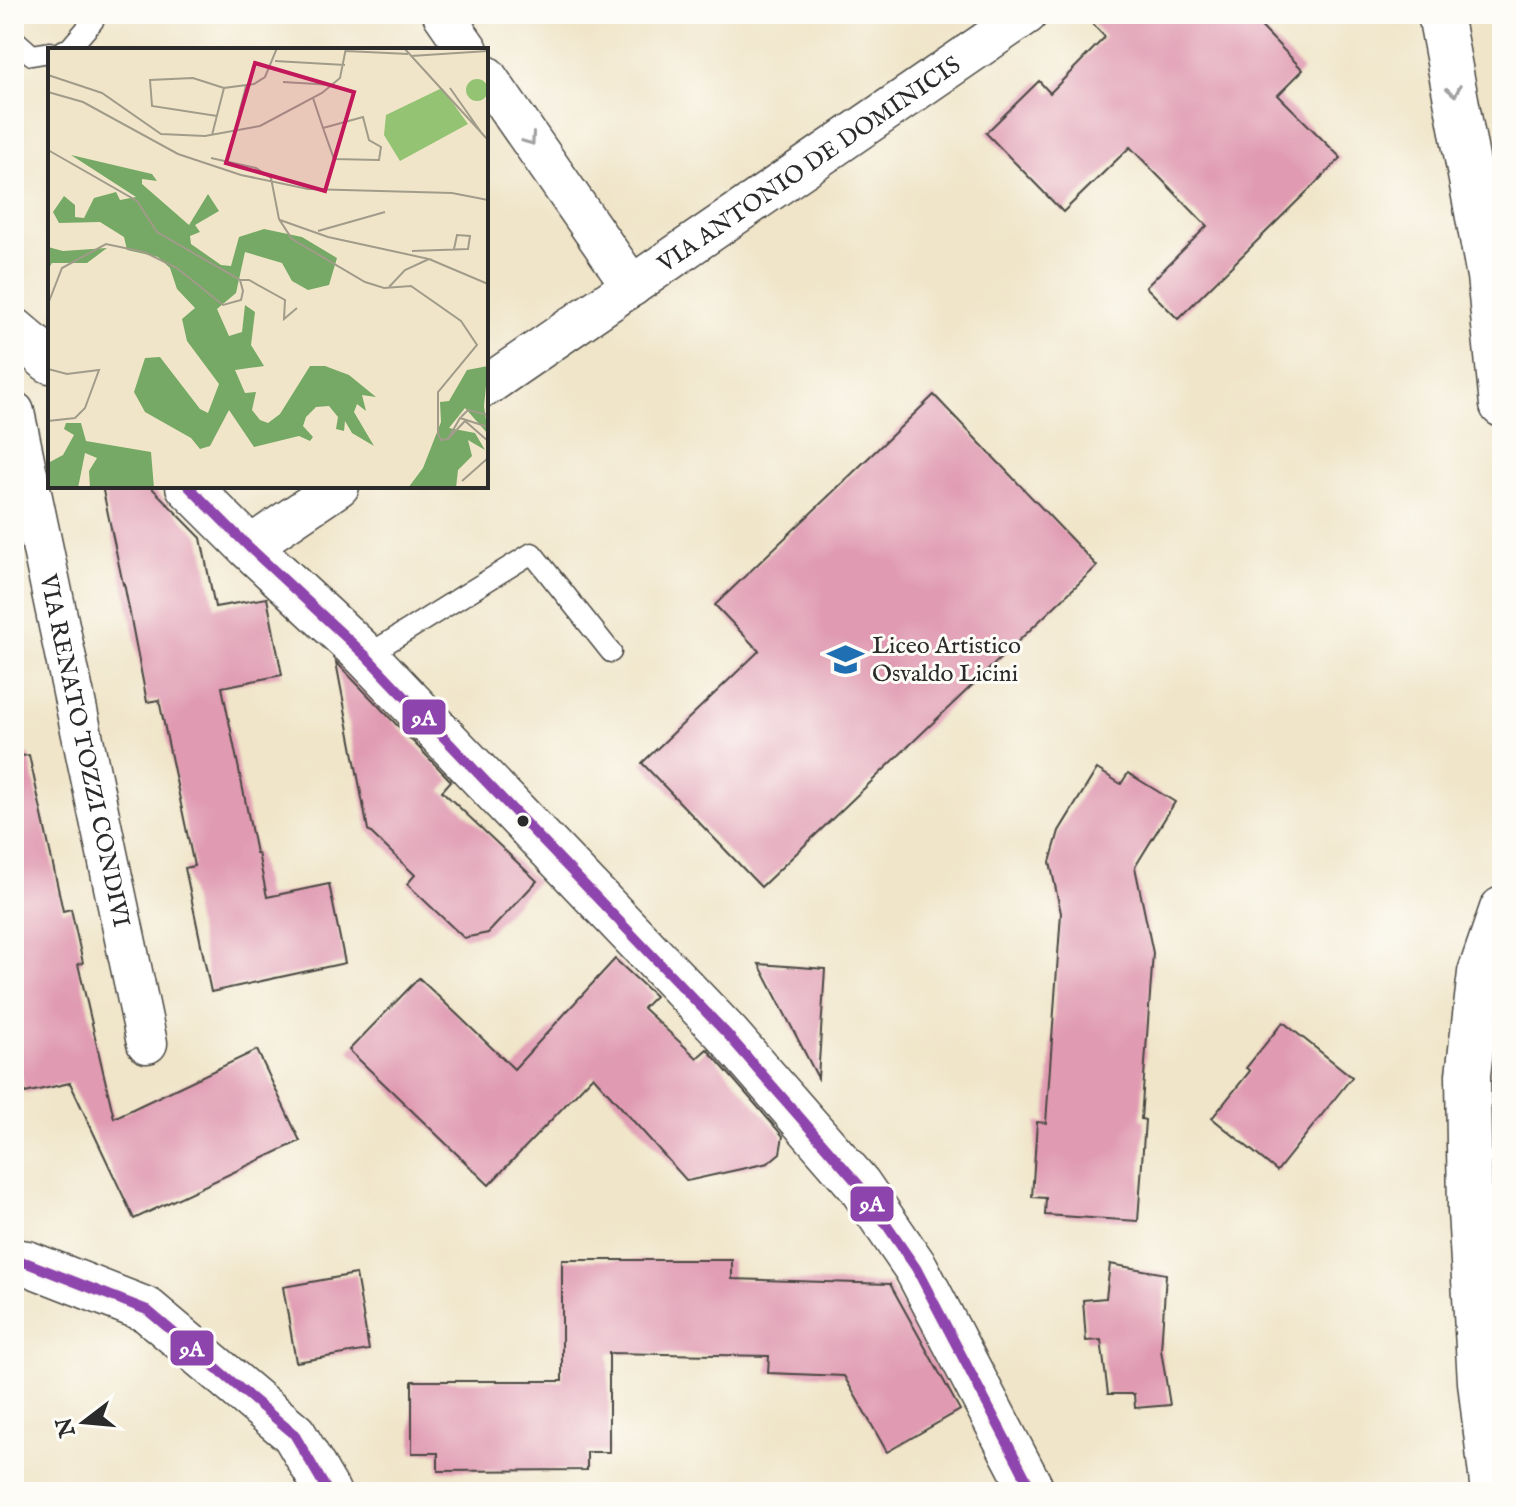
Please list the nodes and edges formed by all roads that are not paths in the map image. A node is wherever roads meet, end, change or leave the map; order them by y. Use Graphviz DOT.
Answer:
graph roads {
  1 [pos="95,14"];
  2 [pos="443,14"];
  3 [pos="1027,14"];
  4 [pos="1440,14"];
  5 [pos="14,39"];
  6 [pos="70,48"];
  7 [pos="467,48"];
  8 [pos="48,52"];
  9 [pos="488,79"];
  10 [pos="632,286"];
  11 [pos="14,330"];
  12 [pos="48,359"];
  13 [pos="488,385"];
  14 [pos="1502,405"];
  15 [pos="14,412"];
  16 [pos="190,488"];
  17 [pos="336,488"];
  18 [pos="249,547"];
  19 [pos="611,652"];
  20 [pos="366,656"];
  21 [pos="1502,909"];
  22 [pos="147,1043"];
  23 [pos="14,1261"];
  24 [pos="328,1492"];
  25 [pos="1033,1492"];
  26 [pos="1493,1492"];
  1 -- 6 [label="lane"];
  2 -- 7 [label="street"];
  3 -- 10 [label="street, VIA ANTONIO DE DOMINICIS"];
  4 -- 14 [label="main road, one-way"];
  5 -- 8 [label="lane"];
  9 -- 10 [label="street, VIA ANTONIO DE DOMINICIS, one-way"];
  10 -- 13 [label="street, VIA ANTONIO DE DOMINICIS"];
  11 -- 12 [label="main road"];
  15 -- 22 [label="street, VIA RENATO TOZZI CONDIVI"];
  16 -- 18 [label="main road"];
  17 -- 18 [label="street"];
  18 -- 20 [label="main road"];
  19 -- 20 [label="lane"];
  20 -- 25 [label="main road"];
  21 -- 26 [label="main road"];
  23 -- 24 [label="main road"];
}
